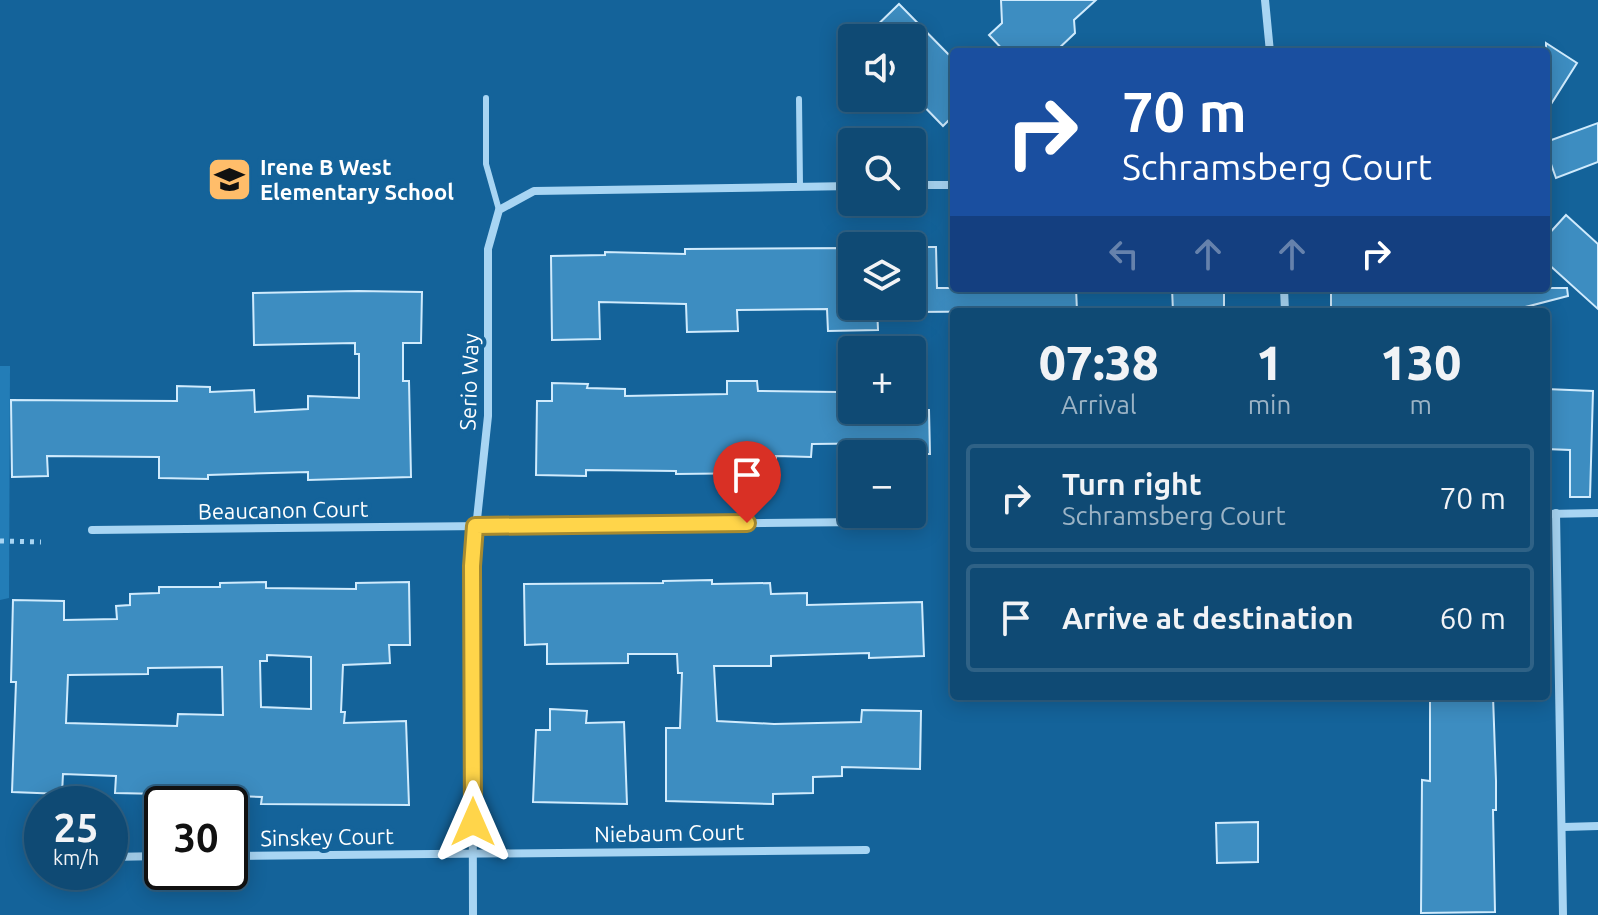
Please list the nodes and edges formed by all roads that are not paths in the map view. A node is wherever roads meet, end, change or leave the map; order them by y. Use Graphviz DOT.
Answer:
graph roads {
  1 [pos="1265,0"];
  2 [pos="1270,48"];
  3 [pos="486,98"];
  4 [pos="799,99"];
  5 [pos="926,185"];
  6 [pos="950,185"];
  7 [pos="800,186"];
  8 [pos="838,186"];
  9 [pos="499,210"];
  10 [pos="1598,513"];
  11 [pos="1551,514"];
  12 [pos="838,522"];
  13 [pos="475,526"];
  14 [pos="92,530"];
  15 [pos="1598,826"];
  16 [pos="1563,827"];
  17 [pos="866,850"];
  18 [pos="473,853"];
  19 [pos="248,856"];
  20 [pos="473,915"];
  21 [pos="1563,915"];
  1 -- 2 [label="street"];
  3 -- 9 [label="lane"];
  4 -- 7 [label="lane"];
  5 -- 6 [label="street"];
  7 -- 8 [label="street"];
  7 -- 9 [label="street"];
  9 -- 13 [label="street, Serio Way"];
  10 -- 11 [label="street"];
  11 -- 16 [label="street"];
  12 -- 13 [label="street, Beaucanon Court"];
  13 -- 14 [label="street, Beaucanon Court"];
  13 -- 18 [label="street, Serio Way"];
  15 -- 16 [label="street"];
  16 -- 21 [label="street"];
  17 -- 18 [label="street, Niebaum Court"];
  18 -- 19 [label="street, Sinskey Court"];
  18 -- 20 [label="street, Serio Way"];
}
